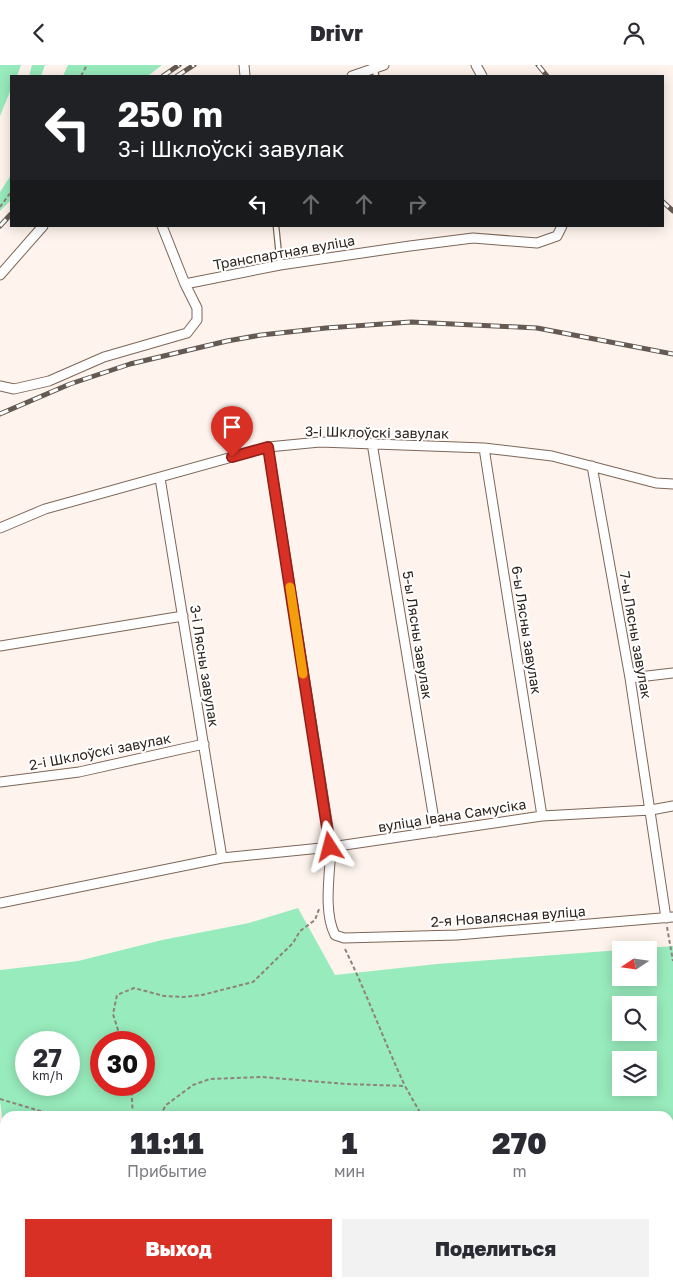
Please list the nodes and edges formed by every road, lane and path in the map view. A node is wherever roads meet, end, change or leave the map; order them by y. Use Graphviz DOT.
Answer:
graph roads {
  1 [pos="384,65"];
  2 [pos="375,72"];
  3 [pos="358,75"];
  4 [pos="10,193"];
  5 [pos="0,207"];
  6 [pos="42,227"];
  7 [pos="162,227"];
  8 [pos="276,227"];
  9 [pos="562,227"];
  10 [pos="280,265"];
  11 [pos="0,275"];
  12 [pos="185,284"];
  13 [pos="0,386"];
  14 [pos="372,443"];
  15 [pos="268,447"];
  16 [pos="484,448"];
  17 [pos="592,466"];
  18 [pos="160,478"];
  19 [pos="673,484"];
  20 [pos="0,528"];
  21 [pos="183,616"];
  22 [pos="0,646"];
  23 [pos="673,673"];
  24 [pos="630,678"];
  25 [pos="204,744"];
  26 [pos="0,782"];
  27 [pos="673,807"];
  28 [pos="651,810"];
  29 [pos="542,816"];
  30 [pos="436,832"];
  31 [pos="330,847"];
  32 [pos="222,858"];
  33 [pos="329,899"];
  34 [pos="0,903"];
  35 [pos="670,918"];
  36 [pos="344,938"];
  37 [pos="673,961"];
  38 [pos="118,1031"];
  39 [pos="405,1086"];
  40 [pos="132,1096"];
  41 [pos="0,1099"];
  42 [pos="40,1111"];
  43 [pos="133,1111"];
  44 [pos="163,1111"];
  45 [pos="419,1111"];
  1 -- 2 [label="street"];
  2 -- 3 [label="street"];
  4 -- 5 [label="path"];
  6 -- 11 [label="street"];
  7 -- 12 [label="street"];
  8 -- 10 [label="lane"];
  9 -- 10 [label="street, Транспартная вуліца"];
  10 -- 12 [label="street, Транспартная вуліца"];
  12 -- 13 [label="street"];
  14 -- 15 [label="street, 3-і Шклоўскі завулак"];
  14 -- 16 [label="street, 3-і Шклоўскі завулак"];
  14 -- 30 [label="street, 5-ы Лясны завулак"];
  15 -- 18 [label="street, 3-і Шклоўскі завулак"];
  15 -- 31 [label="street"];
  16 -- 17 [label="street, 3-і Шклоўскі завулак"];
  16 -- 29 [label="street, 6-ы Лясны завулак"];
  17 -- 19 [label="street, 3-і Шклоўскі завулак"];
  17 -- 24 [label="street, 7-ы Лясны завулак"];
  18 -- 20 [label="street, 3-і Шклоўскі завулак"];
  18 -- 21 [label="street, 3-і Лясны завулак"];
  21 -- 22 [label="street"];
  21 -- 25 [label="street, 3-і Лясны завулак"];
  23 -- 24 [label="street"];
  24 -- 28 [label="street, 7-ы Лясны завулак"];
  25 -- 26 [label="street, 2-і Шклоўскі завулак"];
  25 -- 32 [label="street, 3-і Лясны завулак"];
  27 -- 28 [label="street, вуліца Івана Самусіка"];
  28 -- 29 [label="street, вуліца Івана Самусіка"];
  28 -- 35 [label="street, 7-ы Лясны завулак"];
  29 -- 30 [label="street, вуліца Івана Самусіка"];
  30 -- 31 [label="street, вуліца Івана Самусіка"];
  31 -- 32 [label="street, вуліца Івана Самусіка"];
  31 -- 33 [label="street"];
  32 -- 34 [label="street, вуліца Івана Самусіка"];
  33 -- 36 [label="street"];
  33 -- 38 [label="path"];
  35 -- 36 [label="street, 2-я Новалясная вуліца"];
  35 -- 37 [label="path"];
  36 -- 39 [label="path"];
  39 -- 44 [label="path"];
  39 -- 45 [label="path"];
  40 -- 43 [label="path"];
  41 -- 42 [label="path"];
}
